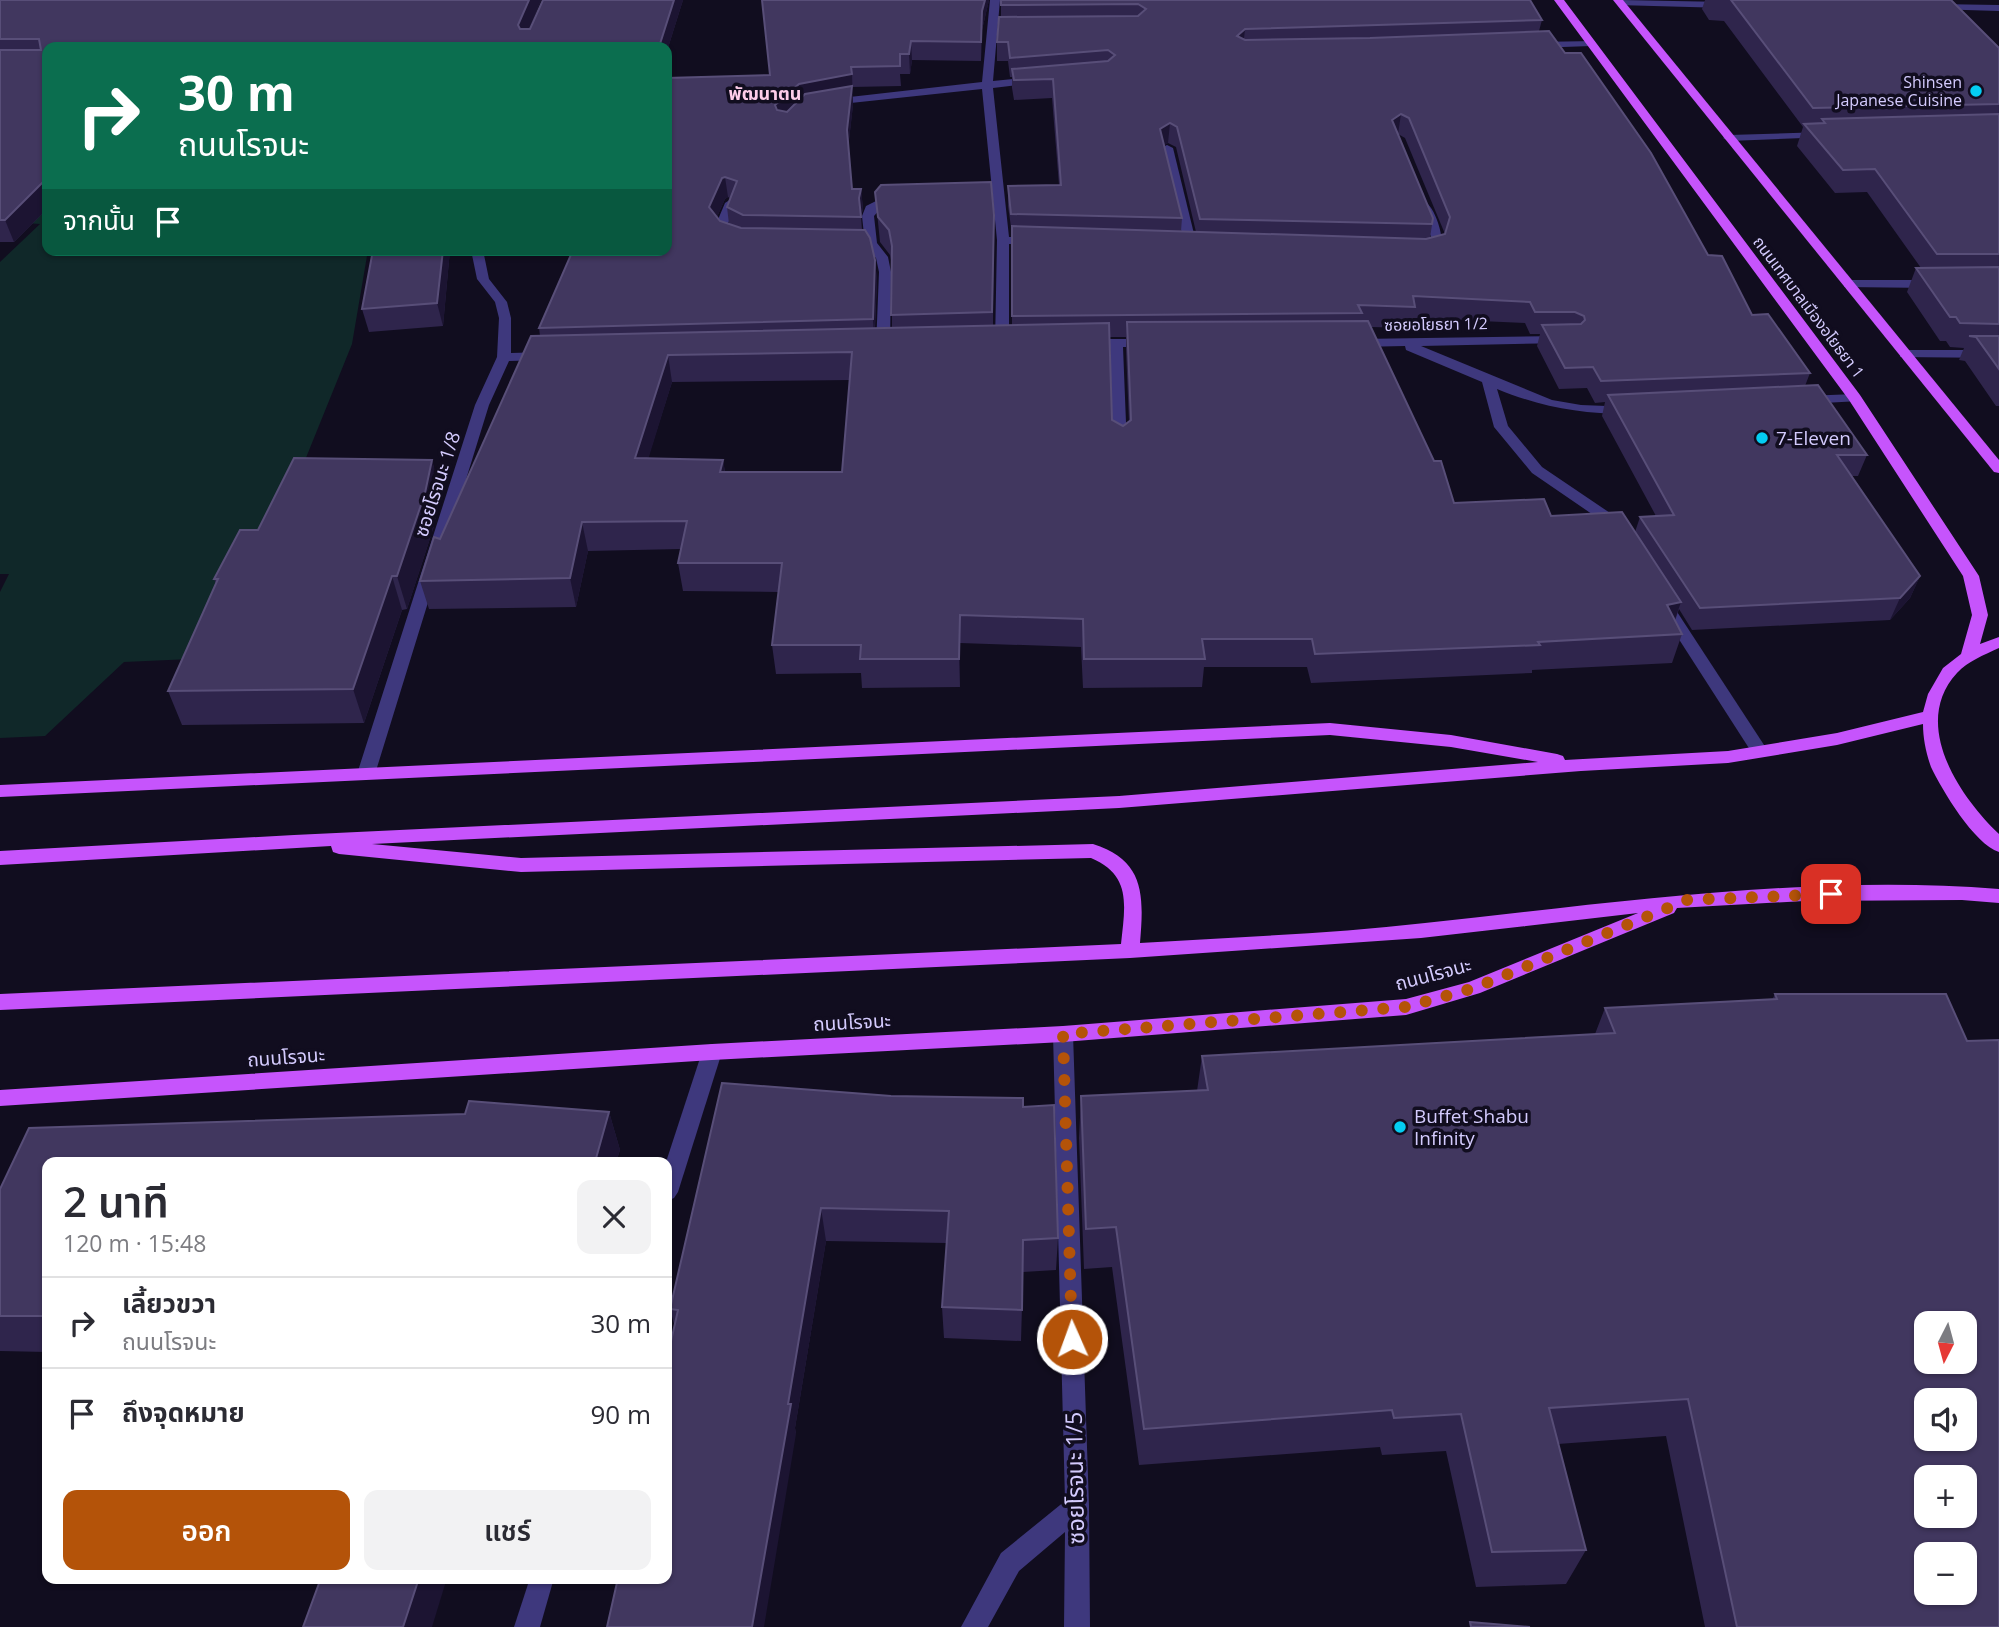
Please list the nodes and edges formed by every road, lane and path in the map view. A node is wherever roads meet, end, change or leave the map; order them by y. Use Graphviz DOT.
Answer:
graph roads {
  1 [pos="995,0"];
  2 [pos="1559,0"];
  3 [pos="1620,2"];
  4 [pos="1732,5"];
  5 [pos="1926,7"];
  6 [pos="1999,8"];
  7 [pos="990,30"];
  8 [pos="1003,30"];
  9 [pos="1591,43"];
  10 [pos="1525,46"];
  11 [pos="1052,78"];
  12 [pos="987,86"];
  13 [pos="822,104"];
  14 [pos="1839,135"];
  15 [pos="1729,138"];
  16 [pos="1167,148"];
  17 [pos="1418,189"];
  18 [pos="731,203"];
  19 [pos="916,203"];
  20 [pos="1003,240"];
  21 [pos="1043,241"];
  22 [pos="744,242"];
  23 [pos="1204,246"];
  24 [pos="1422,253"];
  25 [pos="478,256"];
  26 [pos="1848,284"];
  27 [pos="1944,284"];
  28 [pos="1570,340"];
  29 [pos="1398,342"];
  30 [pos="1078,343"];
  31 [pos="1116,343"];
  32 [pos="1156,343"];
  33 [pos="1344,343"];
  34 [pos="1001,344"];
  35 [pos="883,347"];
  36 [pos="1905,354"];
  37 [pos="1999,354"];
  38 [pos="558,356"];
  39 [pos="504,357"];
  40 [pos="1488,379"];
  41 [pos="1855,398"];
  42 [pos="1788,401"];
  43 [pos="1639,409"];
  44 [pos="1119,448"];
  45 [pos="1999,469"];
  46 [pos="1626,543"];
  47 [pos="1656,590"];
  48 [pos="1999,642"];
  49 [pos="1969,655"];
  50 [pos="1930,716"];
  51 [pos="1759,752"];
  52 [pos="1580,765"];
  53 [pos="366,774"];
  54 [pos="0,791"];
  55 [pos="294,841"];
  56 [pos="1999,845"];
  57 [pos="0,858"];
  58 [pos="1999,896"];
  59 [pos="1687,900"];
  60 [pos="1130,951"];
  61 [pos="0,1002"];
  62 [pos="1063,1034"];
  63 [pos="712,1052"];
  64 [pos="0,1098"];
  65 [pos="672,1176"];
  66 [pos="1077,1506"];
  67 [pos="540,1584"];
  68 [pos="527,1627"];
  69 [pos="974,1627"];
  70 [pos="1077,1627"];
  1 -- 7 [label="street"];
  2 -- 9 [label="main road, ถนนเทศบาลเมืองอโยธยา 1"];
  3 -- 4 [label="street"];
  3 -- 15 [label="main road"];
  5 -- 6 [label="street"];
  7 -- 8 [label="street"];
  7 -- 12 [label="street"];
  9 -- 10 [label="street"];
  9 -- 41 [label="main road, ถนนเทศบาลเมืองอโยธยา 1"];
  11 -- 12 [label="street"];
  12 -- 13 [label="street"];
  12 -- 20 [label="street"];
  14 -- 15 [label="street"];
  15 -- 26 [label="main road"];
  16 -- 23 [label="street"];
  17 -- 24 [label="street"];
  18 -- 22 [label="street"];
  19 -- 35 [label="street"];
  20 -- 21 [label="street"];
  20 -- 34 [label="street"];
  25 -- 39 [label="street, ซอยโรจนะ 1/8"];
  26 -- 27 [label="street"];
  26 -- 36 [label="main road"];
  28 -- 29 [label="street, ซอยอโยธยา 1/2"];
  29 -- 33 [label="street, ซอยอโยธยา 1/2"];
  29 -- 40 [label="street"];
  30 -- 31 [label="street"];
  31 -- 32 [label="street"];
  31 -- 44 [label="street"];
  36 -- 37 [label="street"];
  36 -- 45 [label="main road"];
  38 -- 39 [label="street"];
  39 -- 53 [label="street, ซอยโรจนะ 1/8"];
  40 -- 43 [label="street"];
  40 -- 46 [label="street"];
  41 -- 42 [label="street"];
  41 -- 49 [label="main road, ถนนเทศบาลเมืองอโยธยา 1"];
  47 -- 51 [label="street"];
  48 -- 49 [label="main road"];
  49 -- 50 [label="main road"];
  50 -- 51 [label="main road"];
  50 -- 56 [label="main road"];
  51 -- 52 [label="main road"];
  52 -- 53 [label="main road"];
  52 -- 55 [label="main road"];
  53 -- 54 [label="main road"];
  55 -- 57 [label="main road"];
  55 -- 60 [label="main road"];
  58 -- 59 [label="main road, ถนนโรจนะ"];
  59 -- 60 [label="main road, ถนนโรจนะ"];
  59 -- 62 [label="main road, ถนนโรจนะ"];
  60 -- 61 [label="main road, ถนนโรจนะ"];
  62 -- 63 [label="main road, ถนนโรจนะ"];
  62 -- 66 [label="street, ซอยโรจนะ 1/5"];
  63 -- 64 [label="main road, ถนนโรจนะ"];
  63 -- 65 [label="street"];
  66 -- 69 [label="street"];
  66 -- 70 [label="street, ซอยโรจนะ 1/5"];
  67 -- 68 [label="street"];
}
